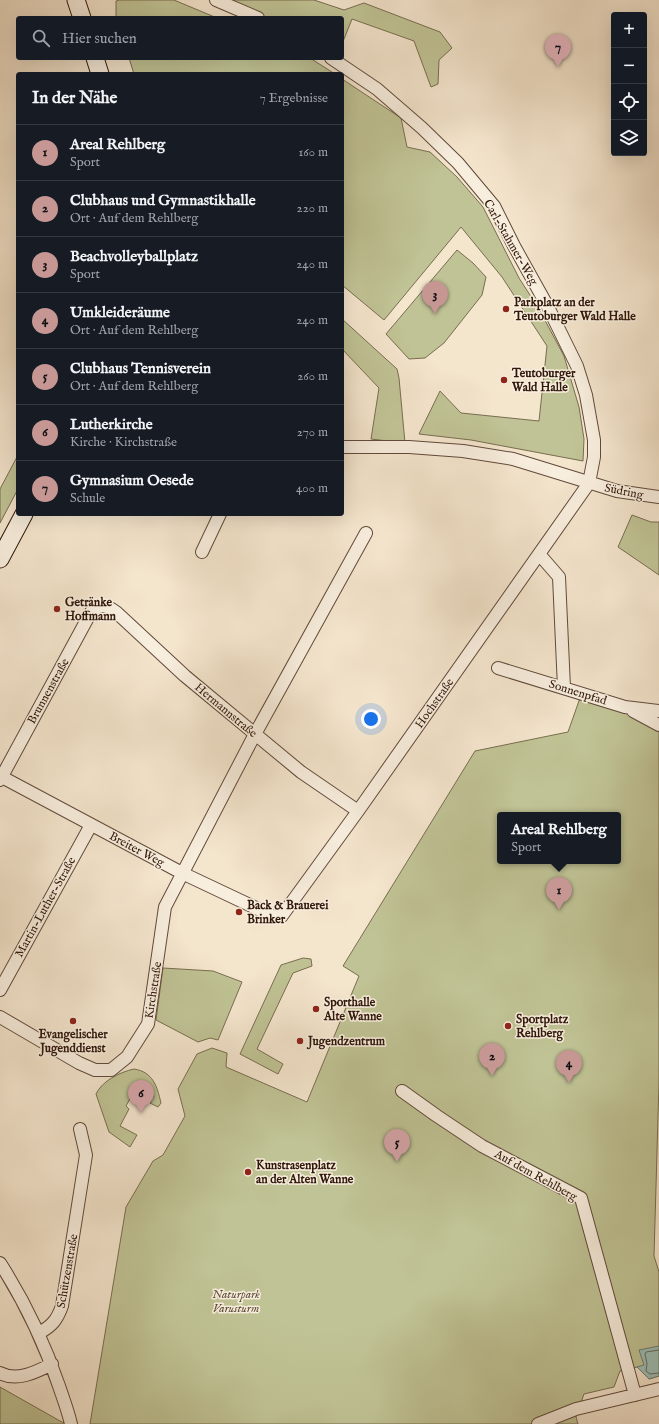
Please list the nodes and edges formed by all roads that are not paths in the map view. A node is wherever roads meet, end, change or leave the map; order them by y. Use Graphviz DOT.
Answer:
graph roads {
  1 [pos="76,0"];
  2 [pos="216,0"];
  3 [pos="81,16"];
  4 [pos="253,16"];
  5 [pos="96,60"];
  6 [pos="334,60"];
  7 [pos="99,72"];
  8 [pos="344,447"];
  9 [pos="588,483"];
  10 [pos="659,497"];
  11 [pos="23,516"];
  12 [pos="219,516"];
  13 [pos="366,532"];
  14 [pos="202,552"];
  15 [pos="539,554"];
  16 [pos="0,559"];
  17 [pos="100,606"];
  18 [pos="498,668"];
  19 [pos="564,688"];
  20 [pos="625,707"];
  21 [pos="659,711"];
  22 [pos="659,725"];
  23 [pos="255,734"];
  24 [pos="0,778"];
  25 [pos="358,811"];
  26 [pos="91,824"];
  27 [pos="182,873"];
  28 [pos="275,918"];
  29 [pos="0,990"];
  30 [pos="0,1017"];
  31 [pos="402,1091"];
  32 [pos="80,1129"];
  33 [pos="0,1263"];
  34 [pos="39,1333"];
  35 [pos="52,1364"];
  36 [pos="0,1372"];
  37 [pos="659,1389"];
  38 [pos="635,1394"];
  39 [pos="71,1424"];
  40 [pos="538,1424"];
  1 -- 3 [label="main road"];
  2 -- 4 [label="street"];
  5 -- 7 [label="main road"];
  6 -- 9 [label="street, Carl-Stahmer-Weg"];
  8 -- 9 [label="street, Südring"];
  9 -- 10 [label="street, Südring"];
  9 -- 15 [label="street, Hochstraße"];
  11 -- 16 [label="main road"];
  12 -- 14 [label="street"];
  13 -- 23 [label="street, Kirchstraße"];
  15 -- 19 [label="street"];
  15 -- 25 [label="street, Hochstraße"];
  17 -- 23 [label="street, Hermannstraße"];
  17 -- 24 [label="street, Brunnenstraße"];
  18 -- 19 [label="street, Sonnenpfad"];
  19 -- 20 [label="street, Sonnenpfad"];
  20 -- 21 [label="street, Sonnenpfad"];
  20 -- 22 [label="street"];
  23 -- 25 [label="street, Hermannstraße"];
  23 -- 27 [label="street, Kirchstraße"];
  24 -- 26 [label="street, Breiter Weg"];
  25 -- 28 [label="street, Hochstraße"];
  26 -- 27 [label="street, Breiter Weg"];
  26 -- 29 [label="street, Martin-Luther-Straße"];
  27 -- 28 [label="street, Breiter Weg"];
  27 -- 30 [label="street, Kirchstraße"];
  31 -- 38 [label="street, Auf dem Rehlberg"];
  32 -- 34 [label="street, Schützenstraße"];
  33 -- 34 [label="street"];
  34 -- 35 [label="street"];
  35 -- 36 [label="street"];
  35 -- 39 [label="street"];
  37 -- 38 [label="street"];
  38 -- 40 [label="street"];
}
